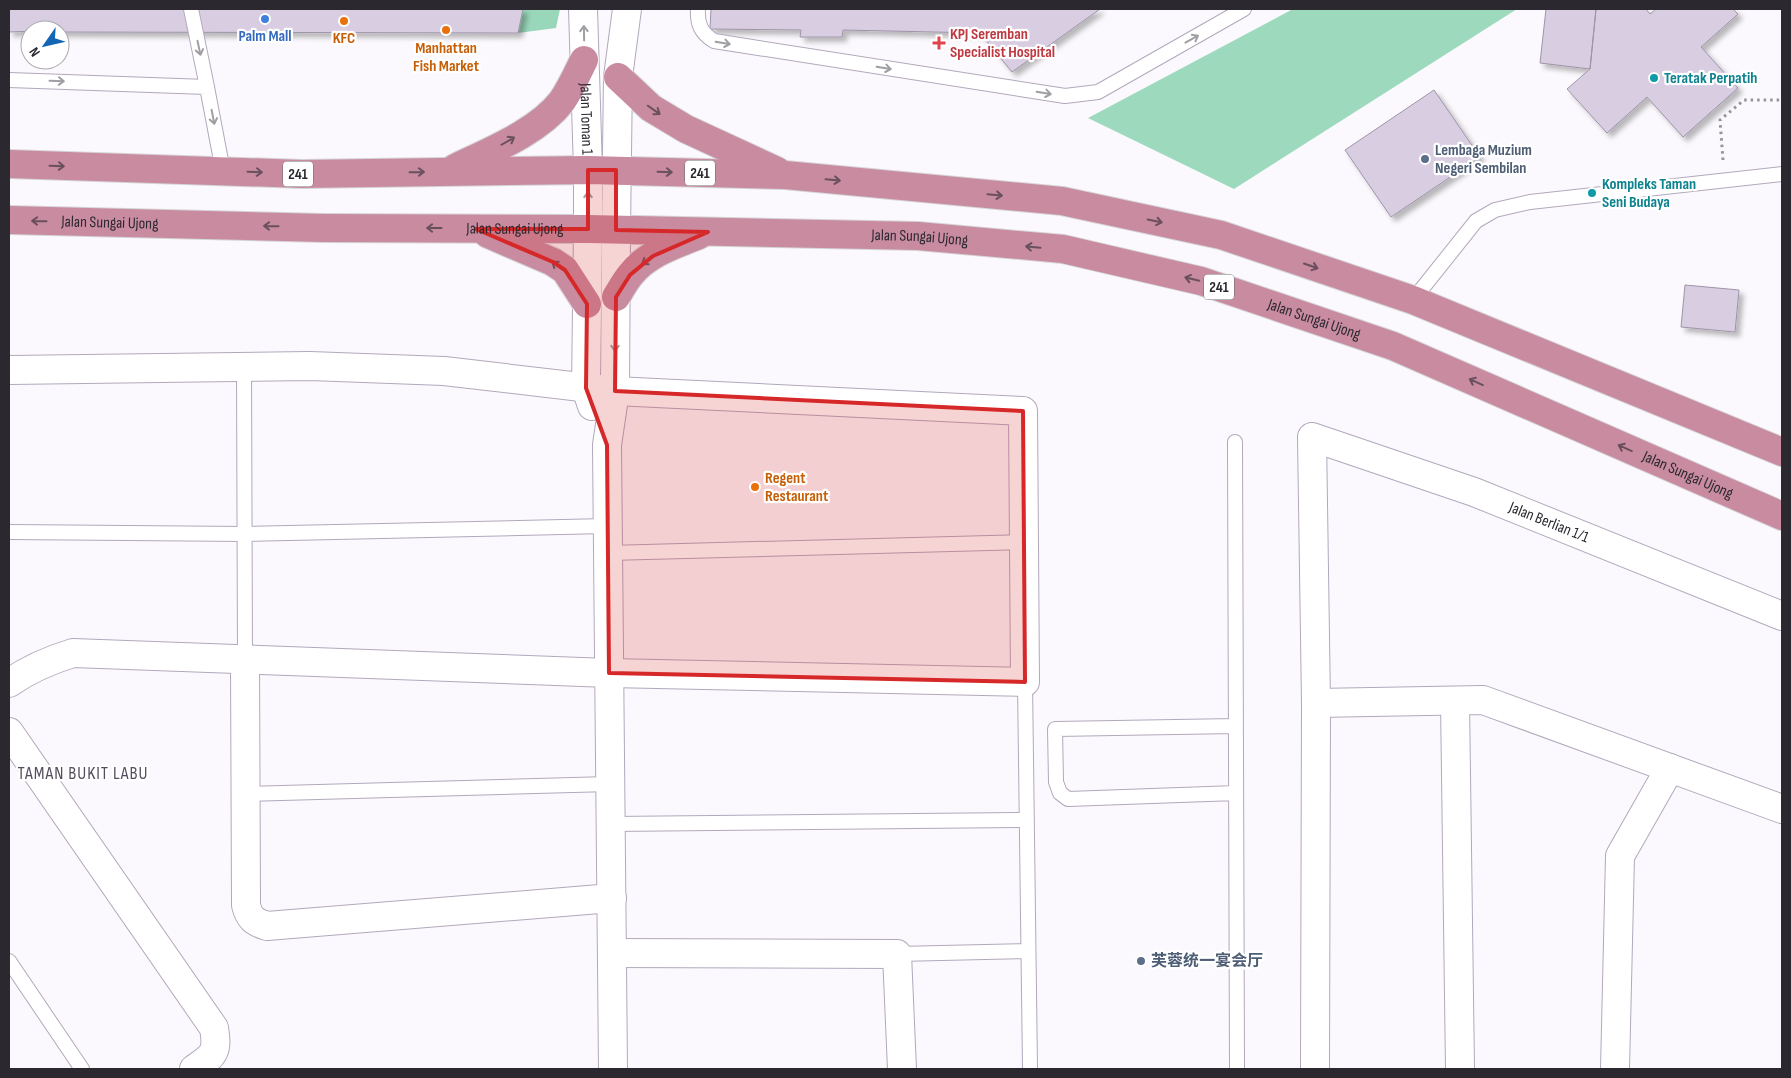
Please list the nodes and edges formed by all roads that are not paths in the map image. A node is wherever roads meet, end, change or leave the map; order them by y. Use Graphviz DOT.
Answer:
graph roads {
  1 [pos="191,9"];
  2 [pos="583,9"];
  3 [pos="627,9"];
  4 [pos="698,9"];
  5 [pos="1244,9"];
  6 [pos="1229,13"];
  7 [pos="584,60"];
  8 [pos="618,77"];
  9 [pos="9,80"];
  10 [pos="207,87"];
  11 [pos="9,164"];
  12 [pos="588,170"];
  13 [pos="616,170"];
  14 [pos="223,171"];
  15 [pos="449,171"];
  16 [pos="1782,174"];
  17 [pos="784,175"];
  18 [pos="9,220"];
  19 [pos="476,229"];
  20 [pos="588,229"];
  21 [pos="616,230"];
  22 [pos="708,232"];
  23 [pos="616,297"];
  24 [pos="1413,300"];
  25 [pos="587,304"];
  26 [pos="244,367"];
  27 [pos="9,370"];
  28 [pos="586,388"];
  29 [pos="615,392"];
  30 [pos="1235,442"];
  31 [pos="607,445"];
  32 [pos="1782,452"];
  33 [pos="1782,516"];
  34 [pos="607,526"];
  35 [pos="9,532"];
  36 [pos="245,534"];
  37 [pos="1024,542"];
  38 [pos="608,553"];
  39 [pos="1782,616"];
  40 [pos="245,659"];
  41 [pos="609,673"];
  42 [pos="1025,682"];
  43 [pos="9,683"];
  44 [pos="1455,702"];
  45 [pos="1316,703"];
  46 [pos="1236,726"];
  47 [pos="9,732"];
  48 [pos="1670,768"];
  49 [pos="610,784"];
  50 [pos="246,794"];
  51 [pos="1236,794"];
  52 [pos="1782,809"];
  53 [pos="1026,820"];
  54 [pos="611,824"];
  55 [pos="612,898"];
  56 [pos="1028,951"];
  57 [pos="612,953"];
  58 [pos="897,954"];
  59 [pos="9,961"];
  60 [pos="82,1069"];
  61 [pos="194,1069"];
  62 [pos="613,1069"];
  63 [pos="902,1069"];
  64 [pos="1030,1069"];
  65 [pos="1237,1069"];
  66 [pos="1316,1069"];
  67 [pos="1460,1069"];
  68 [pos="1615,1069"];
  1 -- 10 [label="lane, one-way"];
  7 -- 2 [label="street, Jalan Toman 1, one-way"];
  3 -- 8 [label="street, Jalan Toman 1"];
  4 -- 6 [label="lane, one-way"];
  5 -- 6 [label="lane"];
  7 -- 12 [label="street, Jalan Toman 1"];
  15 -- 7 [label="highway, one-way"];
  8 -- 13 [label="street, Jalan Toman 1"];
  8 -- 17 [label="highway, one-way"];
  9 -- 10 [label="lane, one-way"];
  10 -- 14 [label="lane, one-way"];
  11 -- 14 [label="highway, 241, one-way"];
  12 -- 13 [label="highway, 241"];
  12 -- 15 [label="highway, 241"];
  20 -- 12 [label="street, Jalan Toman 1, one-way"];
  13 -- 17 [label="highway, 241, one-way"];
  13 -- 21 [label="street, Jalan Toman 1"];
  14 -- 15 [label="highway, 241, one-way"];
  16 -- 24 [label="lane"];
  17 -- 24 [label="highway, 241, one-way"];
  19 -- 18 [label="highway, Jalan Sungai Ujong / 241, one-way"];
  19 -- 20 [label="highway, Jalan Sungai Ujong / 241"];
  25 -- 19 [label="highway, one-way"];
  20 -- 21 [label="highway, Jalan Sungai Ujong / 241"];
  20 -- 25 [label="street, Jalan Toman 1"];
  21 -- 22 [label="highway, Jalan Sungai Ujong / 241"];
  21 -- 23 [label="street, Jalan Toman 1"];
  22 -- 23 [label="highway, one-way"];
  33 -- 22 [label="highway, Jalan Sungai Ujong / 241, one-way"];
  23 -- 29 [label="street, Jalan Toman 1, one-way"];
  24 -- 32 [label="highway, 241"];
  25 -- 28 [label="street, Jalan Toman 1"];
  26 -- 27 [label="street"];
  26 -- 28 [label="street"];
  26 -- 36 [label="lane"];
  28 -- 29 [label="street"];
  28 -- 31 [label="street"];
  29 -- 31 [label="street, Jalan Toman 1"];
  29 -- 37 [label="street"];
  30 -- 46 [label="lane"];
  31 -- 34 [label="street"];
  34 -- 36 [label="lane"];
  34 -- 38 [label="street"];
  35 -- 36 [label="lane"];
  36 -- 40 [label="lane"];
  37 -- 38 [label="lane"];
  37 -- 42 [label="street"];
  38 -- 41 [label="street"];
  39 -- 45 [label="street, Jalan Berlian 1/1"];
  40 -- 41 [label="street"];
  40 -- 43 [label="street"];
  40 -- 50 [label="street"];
  41 -- 42 [label="street"];
  41 -- 49 [label="street"];
  42 -- 53 [label="lane"];
  44 -- 45 [label="street"];
  44 -- 48 [label="street"];
  44 -- 67 [label="street"];
  45 -- 66 [label="street"];
  46 -- 51 [label="lane"];
  46 -- 51 [label="lane"];
  47 -- 61 [label="street"];
  48 -- 52 [label="street"];
  48 -- 68 [label="street"];
  49 -- 50 [label="lane"];
  49 -- 54 [label="street"];
  50 -- 55 [label="street"];
  51 -- 65 [label="lane"];
  53 -- 54 [label="lane"];
  53 -- 56 [label="lane"];
  54 -- 55 [label="street"];
  55 -- 57 [label="street"];
  56 -- 58 [label="lane"];
  56 -- 64 [label="lane"];
  57 -- 58 [label="street"];
  57 -- 62 [label="street"];
  58 -- 63 [label="street"];
  59 -- 60 [label="lane"];
}
